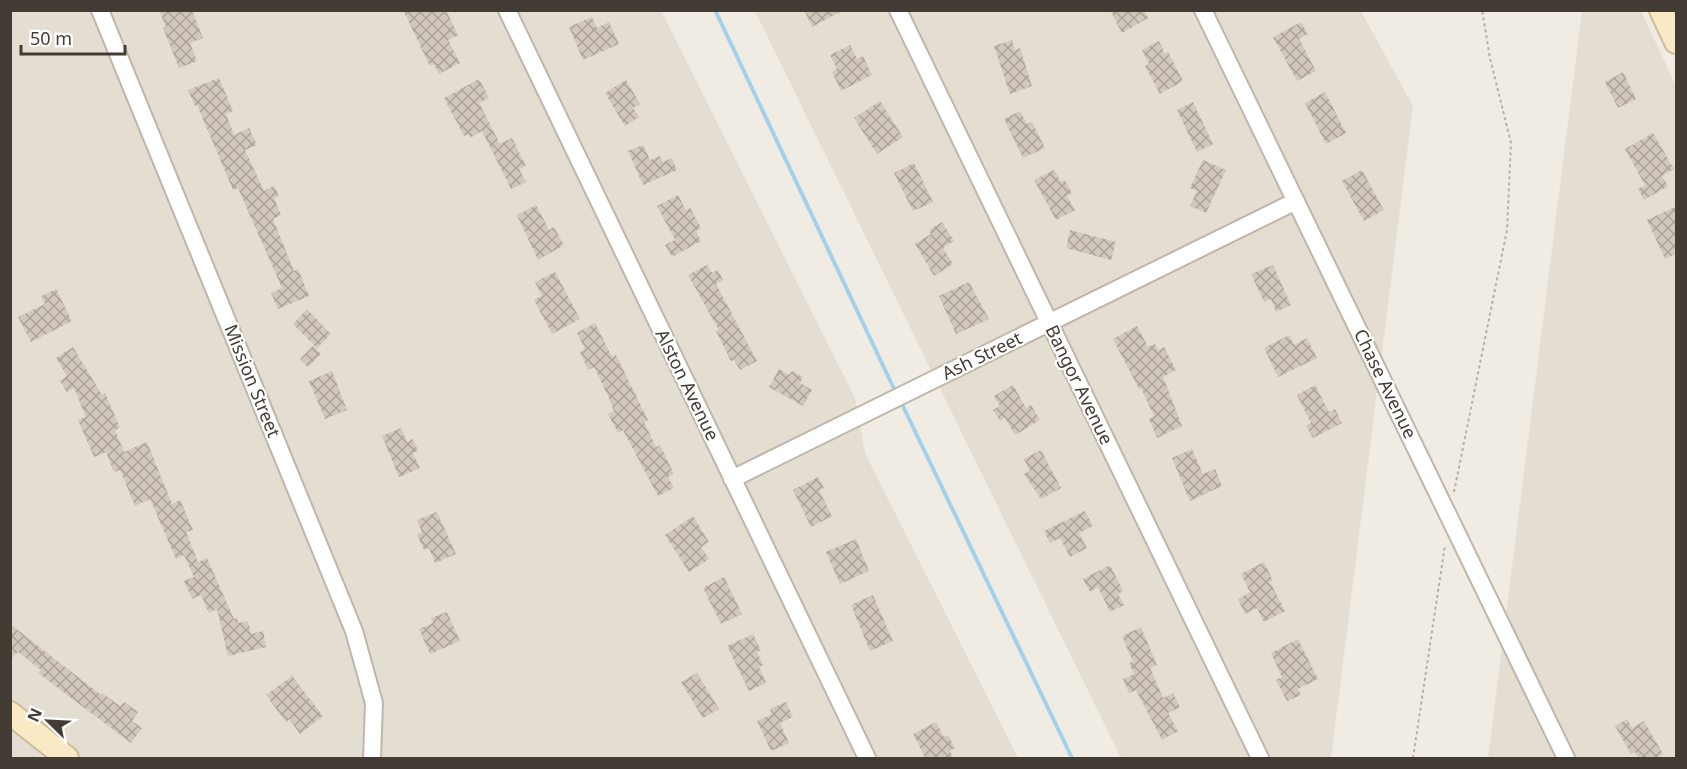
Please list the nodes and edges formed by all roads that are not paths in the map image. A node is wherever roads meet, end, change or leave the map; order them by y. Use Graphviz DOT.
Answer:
graph roads {
  1 [pos="100,10"];
  2 [pos="507,10"];
  3 [pos="898,10"];
  4 [pos="1203,10"];
  5 [pos="1661,10"];
  6 [pos="1677,42"];
  7 [pos="1296,201"];
  8 [pos="1049,323"];
  9 [pos="732,479"];
  10 [pos="10,713"];
  11 [pos="64,758"];
  12 [pos="372,759"];
  13 [pos="867,759"];
  14 [pos="1260,759"];
  15 [pos="1566,759"];
  1 -- 12 [label="street, Mission Street"];
  2 -- 9 [label="street, Alston Avenue"];
  3 -- 8 [label="street, Bangor Avenue"];
  4 -- 7 [label="street, Chase Avenue"];
  5 -- 6 [label="street"];
  7 -- 8 [label="street, Ash Street"];
  7 -- 15 [label="street, Chase Avenue"];
  8 -- 9 [label="street, Ash Street"];
  8 -- 14 [label="street, Bangor Avenue"];
  9 -- 13 [label="street, Alston Avenue"];
  10 -- 11 [label="street"];
}
